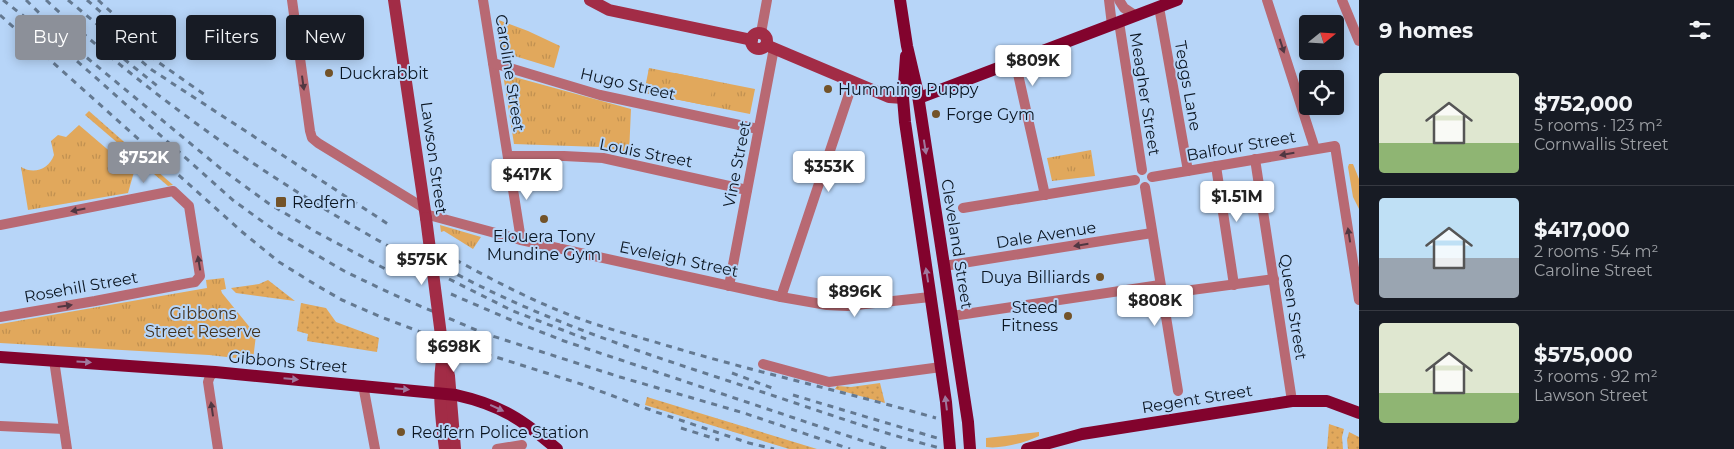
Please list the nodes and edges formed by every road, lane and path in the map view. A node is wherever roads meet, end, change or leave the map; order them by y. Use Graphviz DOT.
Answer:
graph roads {
  1 [pos="292,0"];
  2 [pos="394,0"];
  3 [pos="483,0"];
  4 [pos="590,0"];
  5 [pos="767,0"];
  6 [pos="900,0"];
  7 [pos="1109,0"];
  8 [pos="1119,0"];
  9 [pos="1177,0"];
  10 [pos="1267,0"];
  11 [pos="1342,0"];
  12 [pos="1159,7"];
  13 [pos="1136,16"];
  14 [pos="1116,23"];
  15 [pos="1359,41"];
  16 [pos="763,42"];
  17 [pos="907,46"];
  18 [pos="1020,60"];
  19 [pos="493,63"];
  20 [pos="853,82"];
  21 [pos="903,98"];
  22 [pos="919,98"];
  23 [pos="758,129"];
  24 [pos="908,144"];
  25 [pos="1315,149"];
  26 [pos="508,156"];
  27 [pos="1256,159"];
  28 [pos="1216,166"];
  29 [pos="1142,170"];
  30 [pos="1188,171"];
  31 [pos="1152,177"];
  32 [pos="1135,180"];
  33 [pos="1145,187"];
  34 [pos="747,190"];
  35 [pos="1045,195"];
  36 [pos="963,208"];
  37 [pos="425,214"];
  38 [pos="0,225"];
  39 [pos="1152,234"];
  40 [pos="521,240"];
  41 [pos="944,266"];
  42 [pos="1274,278"];
  43 [pos="1234,285"];
  44 [pos="729,286"];
  45 [pos="1161,290"];
  46 [pos="781,297"];
  47 [pos="930,297"];
  48 [pos="1359,300"];
  49 [pos="952,316"];
  50 [pos="0,317"];
  51 [pos="0,357"];
  52 [pos="54,360"];
  53 [pos="762,364"];
  54 [pos="941,367"];
  55 [pos="215,372"];
  56 [pos="363,385"];
  57 [pos="1178,391"];
  58 [pos="445,393"];
  59 [pos="1292,401"];
  60 [pos="1359,413"];
  61 [pos="968,425"];
  62 [pos="0,426"];
  63 [pos="64,429"];
  64 [pos="522,445"];
  65 [pos="1039,448"];
  66 [pos="67,449"];
  67 [pos="218,449"];
  68 [pos="375,449"];
  69 [pos="445,449"];
  70 [pos="456,449"];
  71 [pos="497,449"];
  72 [pos="557,449"];
  73 [pos="950,449"];
  74 [pos="970,449"];
  75 [pos="981,449"];
  76 [pos="1027,449"];
  1 -- 37 [label="street, Eveleigh Street, one-way"];
  2 -- 37 [label="street, Lawson Street"];
  3 -- 19 [label="street, Caroline Street"];
  4 -- 16 [label="street"];
  5 -- 16 [label="street, Vine Street"];
  6 -- 17 [label="main road, Cleveland Street"];
  7 -- 14 [label="street, Meagher Street"];
  8 -- 13 [label="street"];
  9 -- 12 [label="main road"];
  10 -- 25 [label="street, one-way"];
  11 -- 15 [label="street"];
  12 -- 13 [label="main road"];
  12 -- 30 [label="street, Teggs Lane"];
  13 -- 14 [label="main road"];
  14 -- 18 [label="main road"];
  14 -- 29 [label="street, Meagher Street"];
  16 -- 20 [label="street"];
  16 -- 23 [label="street, Vine Street"];
  17 -- 21 [label="main road, Cleveland Street"];
  17 -- 22 [label="main road, Cleveland Street"];
  18 -- 22 [label="main road"];
  18 -- 35 [label="street"];
  19 -- 23 [label="street, Hugo Street"];
  19 -- 26 [label="street, Caroline Street"];
  20 -- 21 [label="street"];
  20 -- 46 [label="street"];
  21 -- 24 [label="main road, Cleveland Street"];
  22 -- 24 [label="main road"];
  22 -- 41 [label="main road, Cleveland Street, one-way"];
  23 -- 34 [label="street, Vine Street"];
  47 -- 24 [label="main road, Cleveland Street, one-way"];
  25 -- 27 [label="street, Balfour Street, one-way"];
  48 -- 25 [label="street, Balfour Street, one-way"];
  26 -- 34 [label="street, Louis Street"];
  26 -- 40 [label="street, Caroline Street"];
  27 -- 28 [label="street, Balfour Street"];
  27 -- 42 [label="street, Queen Street"];
  28 -- 30 [label="street, Balfour Street"];
  28 -- 43 [label="street"];
  29 -- 31 [label="street"];
  29 -- 32 [label="street"];
  30 -- 31 [label="street, Balfour Street"];
  31 -- 33 [label="street"];
  32 -- 33 [label="street"];
  32 -- 35 [label="street"];
  33 -- 39 [label="street"];
  34 -- 44 [label="street, Vine Street"];
  35 -- 36 [label="street"];
  37 -- 40 [label="street, Eveleigh Street"];
  37 -- 58 [label="street, Lawson Street, bridge"];
  50 -- 38 [label="street, Rosehill Street, one-way"];
  39 -- 41 [label="street, Dale Avenue, one-way"];
  39 -- 45 [label="street"];
  40 -- 44 [label="street, Eveleigh Street"];
  41 -- 49 [label="main road, Cleveland Street"];
  42 -- 43 [label="street"];
  42 -- 59 [label="street, Queen Street"];
  43 -- 45 [label="street"];
  44 -- 46 [label="street, Eveleigh Street"];
  45 -- 49 [label="street"];
  45 -- 57 [label="street"];
  46 -- 47 [label="street, Eveleigh Street"];
  47 -- 54 [label="main road, Cleveland Street"];
  49 -- 61 [label="main road, Cleveland Street"];
  51 -- 52 [label="main road, Gibbons Street"];
  52 -- 55 [label="main road, Gibbons Street, one-way"];
  52 -- 63 [label="street"];
  53 -- 54 [label="street"];
  73 -- 54 [label="main road, Cleveland Street, one-way"];
  55 -- 56 [label="main road, Gibbons Street, one-way"];
  67 -- 55 [label="street, one-way"];
  56 -- 58 [label="main road, Gibbons Street, one-way"];
  56 -- 68 [label="street"];
  58 -- 69 [label="street"];
  58 -- 70 [label="street"];
  58 -- 72 [label="main road, Gibbons Street, one-way"];
  59 -- 60 [label="main road, Regent Street"];
  59 -- 65 [label="main road, Regent Street"];
  61 -- 74 [label="main road, Cleveland Street"];
  61 -- 75 [label="main road"];
  62 -- 63 [label="street"];
  63 -- 66 [label="street"];
  64 -- 71 [label="street"];
  65 -- 76 [label="main road, Regent Street"];
}
